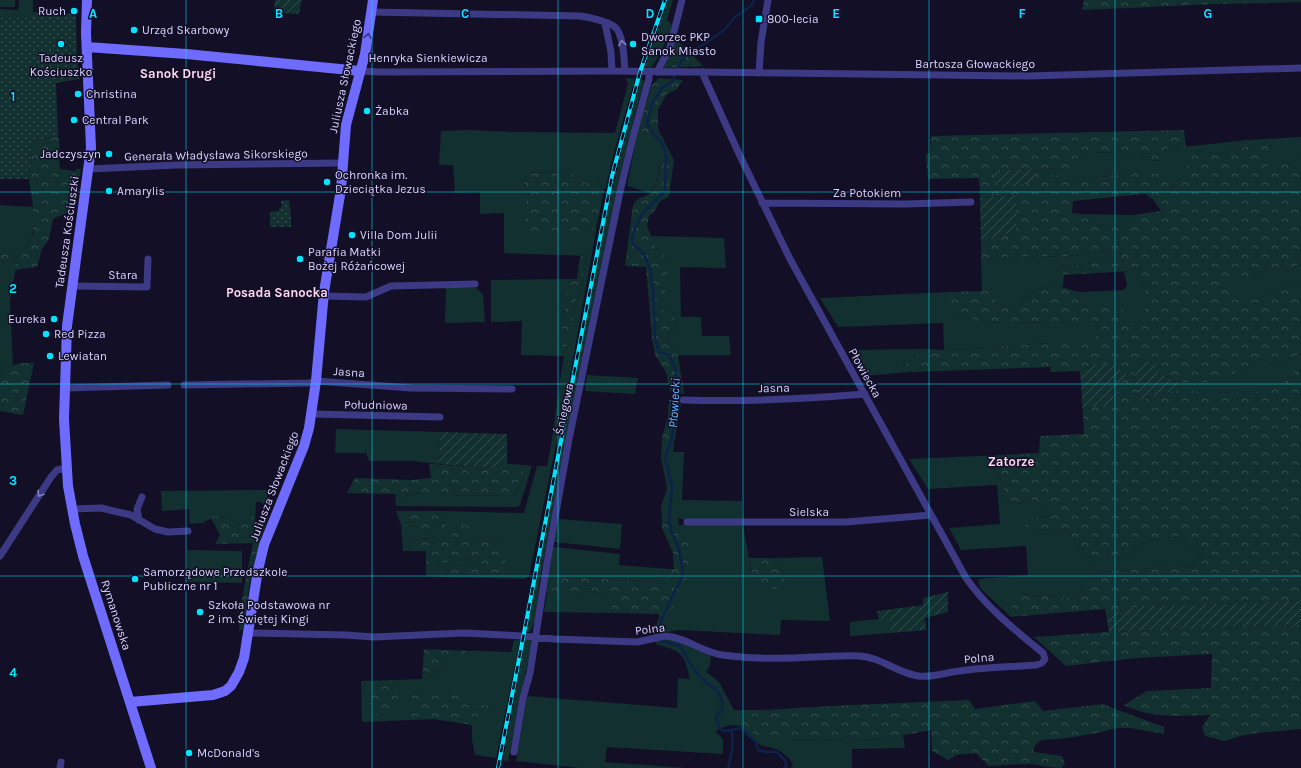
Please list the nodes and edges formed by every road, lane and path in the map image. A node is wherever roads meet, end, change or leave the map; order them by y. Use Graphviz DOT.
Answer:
graph roads {
  1 [pos="87,0"];
  2 [pos="373,0"];
  3 [pos="682,0"];
  4 [pos="768,0"];
  5 [pos="372,12"];
  6 [pos="605,23"];
  7 [pos="87,47"];
  8 [pos="1301,68"];
  9 [pos="360,71"];
  10 [pos="612,71"];
  11 [pos="625,72"];
  12 [pos="656,72"];
  13 [pos="702,72"];
  14 [pos="758,73"];
  15 [pos="344,163"];
  16 [pos="89,169"];
  17 [pos="971,202"];
  18 [pos="762,203"];
  19 [pos="148,259"];
  20 [pos="475,284"];
  21 [pos="72,286"];
  22 [pos="324,296"];
  23 [pos="316,381"];
  24 [pos="168,385"];
  25 [pos="184,385"];
  26 [pos="65,388"];
  27 [pos="512,389"];
  28 [pos="865,394"];
  29 [pos="683,400"];
  30 [pos="312,414"];
  31 [pos="440,417"];
  32 [pos="66,468"];
  33 [pos="142,497"];
  34 [pos="72,509"];
  35 [pos="931,515"];
  36 [pos="139,520"];
  37 [pos="687,522"];
  38 [pos="188,531"];
  39 [pos="0,556"];
  40 [pos="249,634"];
  41 [pos="536,637"];
  42 [pos="1045,659"];
  43 [pos="130,702"];
  44 [pos="514,752"];
  45 [pos="151,768"];
  1 -- 7 [label="street, Tadeusza Kościuszki"];
  2 -- 5 [label="street, Juliusza Słowackiego"];
  3 -- 12 [label="street, Śniegowa"];
  4 -- 14 [label="street"];
  5 -- 6 [label="street"];
  9 -- 5 [label="street, Juliusza Słowackiego, one-way"];
  6 -- 10 [label="street"];
  11 -- 6 [label="street, one-way"];
  7 -- 9 [label="street, Henryka Sienkiewicza"];
  7 -- 16 [label="street, Tadeusza Kościuszki"];
  8 -- 14 [label="street, Bartosza Głowackiego"];
  9 -- 10 [label="street, Henryka Sienkiewicza"];
  9 -- 15 [label="street, Juliusza Słowackiego"];
  10 -- 11 [label="street, Henryka Sienkiewicza"];
  11 -- 12 [label="street, Henryka Sienkiewicza"];
  12 -- 13 [label="street, Bartosza Głowackiego"];
  12 -- 41 [label="street, Śniegowa"];
  13 -- 14 [label="street, Bartosza Głowackiego"];
  13 -- 18 [label="street, Płowiecka"];
  15 -- 16 [label="street, Generała Władysława Sikorskiego"];
  15 -- 22 [label="street, Juliusza Słowackiego"];
  16 -- 21 [label="street, Tadeusza Kościuszki"];
  17 -- 18 [label="street, Za Potokiem"];
  18 -- 28 [label="street, Płowiecka"];
  19 -- 21 [label="street, Stara"];
  20 -- 22 [label="street"];
  21 -- 26 [label="street, Tadeusza Kościuszki"];
  22 -- 23 [label="street, Juliusza Słowackiego"];
  23 -- 25 [label="street, Jasna"];
  23 -- 27 [label="street, Jasna"];
  23 -- 30 [label="street, Juliusza Słowackiego"];
  24 -- 26 [label="street"];
  26 -- 32 [label="street, Tadeusza Kościuszki"];
  28 -- 29 [label="street, Jasna"];
  28 -- 35 [label="street, Płowiecka"];
  30 -- 31 [label="street, Południowa"];
  30 -- 40 [label="street, Juliusza Słowackiego"];
  32 -- 34 [label="street, Rymanowska"];
  32 -- 39 [label="street, one-way"];
  33 -- 36 [label="street"];
  34 -- 36 [label="street"];
  34 -- 43 [label="street, Rymanowska"];
  35 -- 37 [label="street, Sielska"];
  35 -- 42 [label="street, Płowiecka"];
  36 -- 38 [label="street"];
  40 -- 41 [label="street, Polna"];
  40 -- 43 [label="street, Juliusza Słowackiego"];
  41 -- 42 [label="street, Polna"];
  41 -- 44 [label="street, Śniegowa"];
  43 -- 45 [label="street, Rymanowska"];
}
